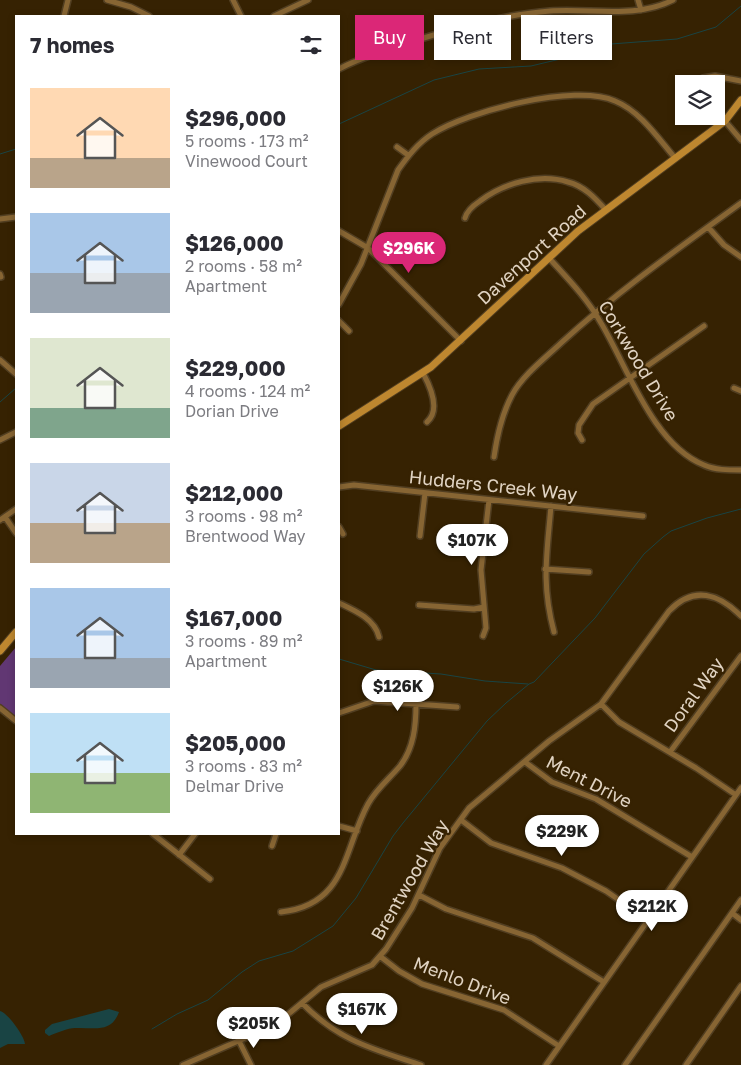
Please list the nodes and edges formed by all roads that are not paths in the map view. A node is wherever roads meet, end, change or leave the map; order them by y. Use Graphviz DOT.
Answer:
graph roads {
  1 [pos="68,0"];
  2 [pos="107,0"];
  3 [pos="233,0"];
  4 [pos="308,0"];
  5 [pos="638,0"];
  6 [pos="673,0"];
  7 [pos="641,10"];
  8 [pos="64,15"];
  9 [pos="146,15"];
  10 [pos="240,15"];
  11 [pos="276,15"];
  12 [pos="340,69"];
  13 [pos="725,78"];
  14 [pos="741,81"];
  15 [pos="741,100"];
  16 [pos="725,121"];
  17 [pos="720,125"];
  18 [pos="741,140"];
  19 [pos="397,147"];
  20 [pos="408,156"];
  21 [pos="675,158"];
  22 [pos="741,203"];
  23 [pos="605,209"];
  24 [pos="15,217"];
  25 [pos="465,218"];
  26 [pos="0,219"];
  27 [pos="708,227"];
  28 [pos="340,232"];
  29 [pos="368,248"];
  30 [pos="741,257"];
  31 [pos="548,258"];
  32 [pos="340,302"];
  33 [pos="595,312"];
  34 [pos="340,322"];
  35 [pos="704,326"];
  36 [pos="349,331"];
  37 [pos="461,340"];
  38 [pos="0,360"];
  39 [pos="422,372"];
  40 [pos="15,373"];
  41 [pos="629,378"];
  42 [pos="734,388"];
  43 [pos="741,391"];
  44 [pos="427,422"];
  45 [pos="340,425"];
  46 [pos="15,432"];
  47 [pos="0,440"];
  48 [pos="582,440"];
  49 [pos="494,457"];
  50 [pos="741,470"];
  51 [pos="340,486"];
  52 [pos="425,493"];
  53 [pos="489,500"];
  54 [pos="551,506"];
  55 [pos="15,510"];
  56 [pos="643,516"];
  57 [pos="2,518"];
  58 [pos="340,529"];
  59 [pos="15,532"];
  60 [pos="343,534"];
  61 [pos="420,536"];
  62 [pos="545,569"];
  63 [pos="589,572"];
  64 [pos="340,604"];
  65 [pos="419,605"];
  66 [pos="484,607"];
  67 [pos="741,616"];
  68 [pos="554,632"];
  69 [pos="15,633"];
  70 [pos="483,636"];
  71 [pos="378,637"];
  72 [pos="0,651"];
  73 [pos="741,656"];
  74 [pos="416,704"];
  75 [pos="601,704"];
  76 [pos="457,707"];
  77 [pos="0,708"];
  78 [pos="340,713"];
  79 [pos="15,720"];
  80 [pos="670,752"];
  81 [pos="525,762"];
  82 [pos="741,788"];
  83 [pos="736,795"];
  84 [pos="461,820"];
  85 [pos="340,826"];
  86 [pos="357,831"];
  87 [pos="153,835"];
  88 [pos="194,835"];
  89 [pos="276,835"];
  90 [pos="272,846"];
  91 [pos="179,855"];
  92 [pos="692,857"];
  93 [pos="210,879"];
  94 [pos="419,895"];
  95 [pos="741,900"];
  96 [pos="281,912"];
  97 [pos="732,914"];
  98 [pos="648,920"];
  99 [pos="741,920"];
  100 [pos="381,957"];
  101 [pos="604,982"];
  102 [pos="741,986"];
  103 [pos="302,1003"];
  104 [pos="239,1041"];
  105 [pos="559,1046"];
  106 [pos="183,1065"];
  107 [pos="251,1065"];
  108 [pos="421,1065"];
  109 [pos="546,1065"];
  110 [pos="625,1065"];
  111 [pos="686,1065"];
  1 -- 8 [label="street"];
  2 -- 9 [label="street"];
  3 -- 10 [label="street"];
  4 -- 11 [label="street"];
  5 -- 7 [label="street"];
  6 -- 7 [label="street"];
  7 -- 12 [label="street"];
  13 -- 14 [label="street"];
  15 -- 16 [label="street, Davenport Road"];
  16 -- 18 [label="street"];
  17 -- 21 [label="street, Davenport Road"];
  19 -- 20 [label="street"];
  20 -- 21 [label="street"];
  20 -- 29 [label="street"];
  21 -- 23 [label="street, Davenport Road"];
  22 -- 27 [label="street"];
  23 -- 25 [label="street"];
  23 -- 31 [label="street, Davenport Road"];
  24 -- 26 [label="street"];
  27 -- 30 [label="street"];
  27 -- 33 [label="street"];
  28 -- 29 [label="street"];
  29 -- 32 [label="street"];
  29 -- 37 [label="street"];
  31 -- 33 [label="street, Corkwood Drive"];
  31 -- 37 [label="street, Davenport Road"];
  33 -- 41 [label="street, Corkwood Drive"];
  33 -- 49 [label="street"];
  34 -- 36 [label="street"];
  35 -- 41 [label="street"];
  37 -- 39 [label="street, Davenport Road"];
  38 -- 40 [label="street"];
  39 -- 44 [label="street"];
  39 -- 45 [label="street, Davenport Road"];
  41 -- 48 [label="street"];
  41 -- 50 [label="street, Corkwood Drive"];
  42 -- 43 [label="street"];
  46 -- 47 [label="street"];
  51 -- 52 [label="street, Hudders Creek Way"];
  52 -- 53 [label="street, Hudders Creek Way"];
  52 -- 61 [label="street"];
  53 -- 54 [label="street, Hudders Creek Way"];
  53 -- 66 [label="street"];
  54 -- 56 [label="street, Hudders Creek Way"];
  54 -- 62 [label="street"];
  55 -- 57 [label="street"];
  57 -- 59 [label="street"];
  58 -- 60 [label="street"];
  62 -- 63 [label="street"];
  62 -- 68 [label="street"];
  64 -- 71 [label="street"];
  65 -- 66 [label="street"];
  66 -- 70 [label="street"];
  67 -- 75 [label="street, Brentwood Way"];
  69 -- 72 [label="street"];
  73 -- 80 [label="street, Doral Way"];
  74 -- 76 [label="street"];
  74 -- 78 [label="street"];
  74 -- 86 [label="street"];
  75 -- 80 [label="street"];
  75 -- 81 [label="street, Brentwood Way"];
  77 -- 79 [label="street"];
  80 -- 83 [label="street"];
  81 -- 84 [label="street, Brentwood Way"];
  81 -- 92 [label="street, Ment Drive"];
  82 -- 83 [label="street"];
  83 -- 92 [label="street"];
  84 -- 94 [label="street, Brentwood Way"];
  84 -- 98 [label="street"];
  85 -- 86 [label="street"];
  86 -- 96 [label="street"];
  87 -- 91 [label="street"];
  88 -- 91 [label="street"];
  89 -- 90 [label="street"];
  91 -- 93 [label="street"];
  92 -- 98 [label="street"];
  94 -- 100 [label="street, Brentwood Way"];
  94 -- 101 [label="street"];
  95 -- 97 [label="street"];
  97 -- 99 [label="street"];
  97 -- 110 [label="street"];
  98 -- 101 [label="street"];
  100 -- 103 [label="street, Brentwood Way"];
  100 -- 105 [label="street, Menlo Drive"];
  101 -- 105 [label="street"];
  102 -- 111 [label="street"];
  103 -- 104 [label="street, Brentwood Way"];
  103 -- 108 [label="street"];
  104 -- 106 [label="street, Brentwood Way"];
  104 -- 107 [label="street"];
  105 -- 109 [label="street"];
}
